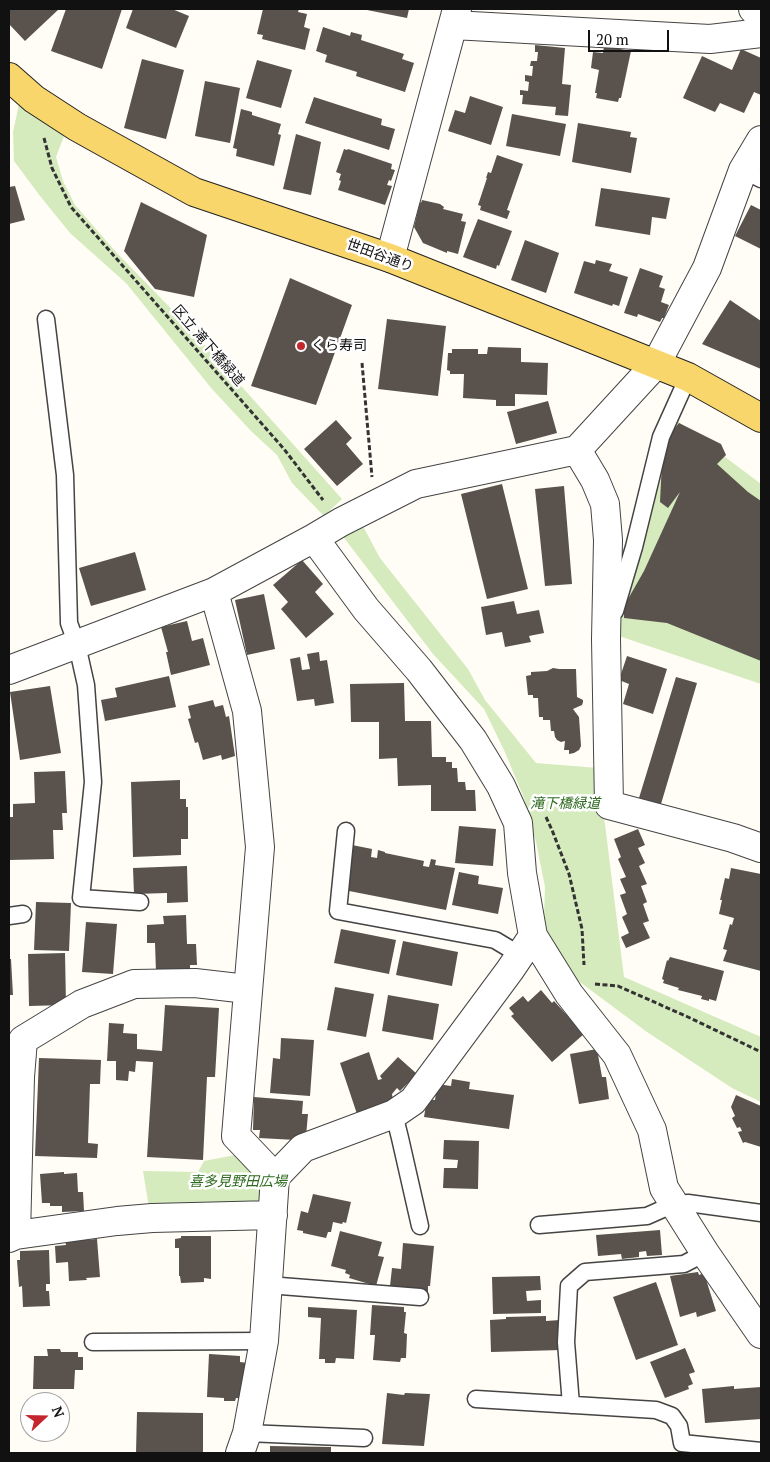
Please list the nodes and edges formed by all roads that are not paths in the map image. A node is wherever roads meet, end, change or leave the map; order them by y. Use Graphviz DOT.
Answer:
graph roads {
  1 [pos="753,9"];
  2 [pos="455,17"];
  3 [pos="761,17"];
  4 [pos="761,33"];
  5 [pos="9,77"];
  6 [pos="761,140"];
  7 [pos="752,174"];
  8 [pos="390,258"];
  9 [pos="46,319"];
  10 [pos="656,364"];
  11 [pos="688,377"];
  12 [pos="761,418"];
  13 [pos="576,450"];
  14 [pos="314,538"];
  15 [pos="214,592"];
  16 [pos="606,639"];
  17 [pos="78,645"];
  18 [pos="9,670"];
  19 [pos="346,831"];
  20 [pos="761,848"];
  21 [pos="140,902"];
  22 [pos="527,946"];
  23 [pos="247,989"];
  24 [pos="394,1114"];
  25 [pos="275,1177"];
  26 [pos="674,1204"];
  27 [pos="761,1213"];
  28 [pos="273,1215"];
  29 [pos="539,1225"];
  30 [pos="420,1226"];
  31 [pos="12,1236"];
  32 [pos="705,1253"];
  33 [pos="268,1285"];
  34 [pos="420,1298"];
  35 [pos="761,1334"];
  36 [pos="264,1341"];
  37 [pos="93,1342"];
  38 [pos="476,1399"];
  39 [pos="571,1405"];
  40 [pos="364,1438"];
  41 [pos="244,1443"];
  42 [pos="761,1452"];
  1 -- 3 [label="street"];
  2 -- 4 [label="street"];
  2 -- 8 [label="street"];
  5 -- 8 [label="main road, 世田谷通り"];
  6 -- 7 [label="street"];
  7 -- 10 [label="street"];
  8 -- 10 [label="main road, 世田谷通り"];
  9 -- 17 [label="lane"];
  10 -- 11 [label="main road, 世田谷通り"];
  10 -- 13 [label="street"];
  11 -- 12 [label="main road, 世田谷通り"];
  11 -- 16 [label="lane"];
  13 -- 14 [label="street"];
  13 -- 16 [label="street"];
  14 -- 15 [label="street"];
  14 -- 22 [label="street"];
  15 -- 17 [label="street"];
  15 -- 23 [label="street"];
  16 -- 20 [label="street"];
  17 -- 18 [label="street"];
  17 -- 21 [label="lane"];
  19 -- 22 [label="lane"];
  22 -- 24 [label="street"];
  22 -- 26 [label="street"];
  23 -- 25 [label="street"];
  23 -- 31 [label="street"];
  24 -- 25 [label="street"];
  24 -- 30 [label="lane"];
  25 -- 28 [label="street"];
  26 -- 27 [label="lane"];
  26 -- 29 [label="lane"];
  26 -- 32 [label="street"];
  28 -- 31 [label="street"];
  28 -- 33 [label="street"];
  32 -- 35 [label="street"];
  32 -- 39 [label="lane"];
  33 -- 34 [label="lane"];
  33 -- 36 [label="street"];
  36 -- 37 [label="lane"];
  36 -- 41 [label="street"];
  38 -- 39 [label="lane"];
  39 -- 42 [label="lane"];
  40 -- 41 [label="lane"];
}
